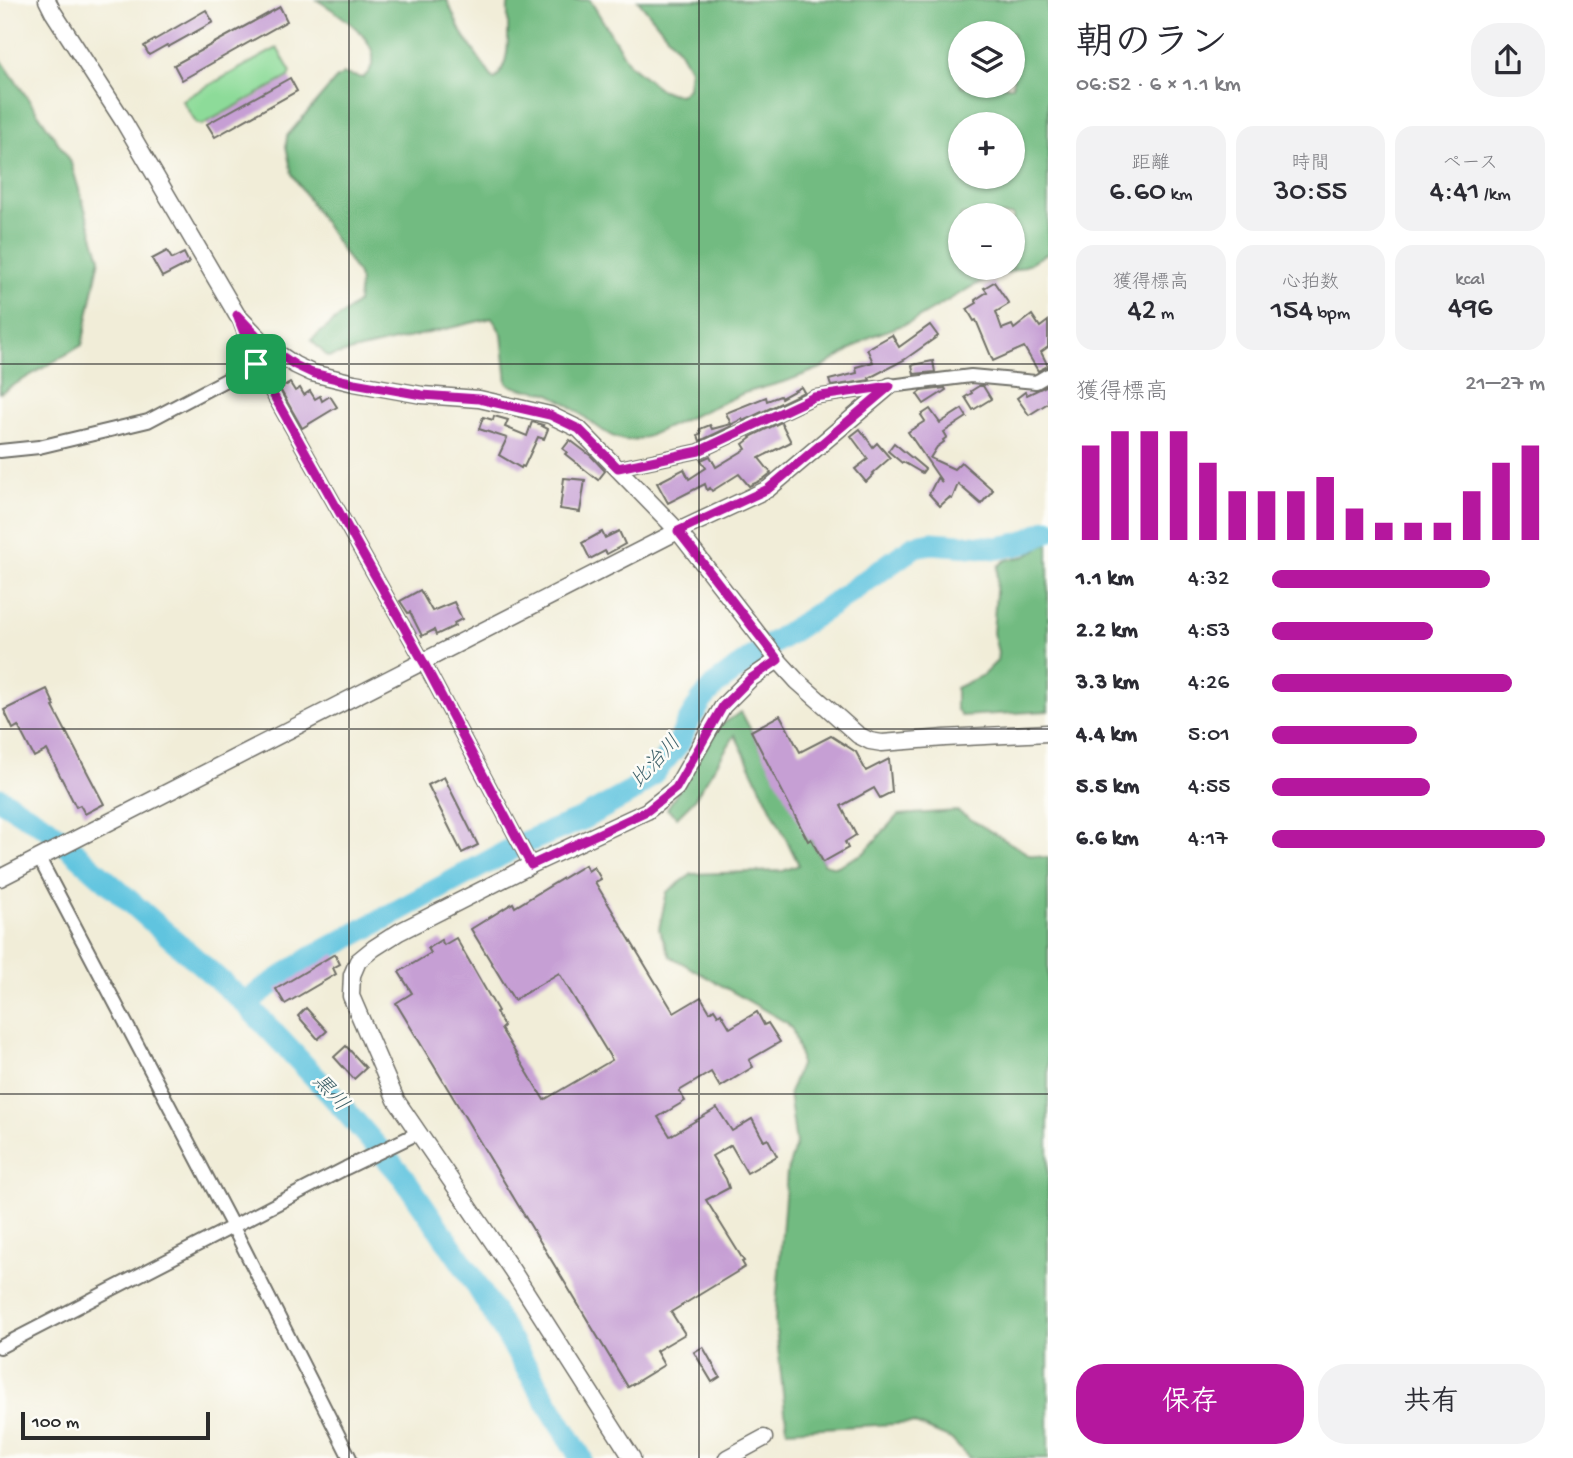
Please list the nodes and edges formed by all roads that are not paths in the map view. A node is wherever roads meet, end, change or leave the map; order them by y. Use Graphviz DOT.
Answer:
graph roads {
  1 [pos="47,0"];
  2 [pos="237,315"];
  3 [pos="256,364"];
  4 [pos="1048,375"];
  5 [pos="890,386"];
  6 [pos="0,451"];
  7 [pos="618,468"];
  8 [pos="678,531"];
  9 [pos="778,660"];
  10 [pos="424,663"];
  11 [pos="1048,733"];
  12 [pos="39,858"];
  13 [pos="531,865"];
  14 [pos="0,878"];
  15 [pos="414,1135"];
  16 [pos="233,1227"];
  17 [pos="0,1347"];
  18 [pos="764,1438"];
  19 [pos="350,1458"];
  20 [pos="632,1458"];
  21 [pos="727,1458"];
  1 -- 2 [label="street"];
  2 -- 3 [label="street"];
  2 -- 7 [label="street"];
  3 -- 6 [label="street"];
  3 -- 10 [label="street"];
  4 -- 5 [label="street"];
  5 -- 7 [label="street"];
  5 -- 8 [label="street"];
  7 -- 8 [label="street"];
  8 -- 9 [label="street"];
  8 -- 10 [label="street"];
  9 -- 11 [label="street"];
  9 -- 13 [label="street"];
  10 -- 12 [label="street"];
  10 -- 13 [label="street"];
  12 -- 14 [label="street"];
  12 -- 16 [label="street"];
  13 -- 15 [label="street"];
  15 -- 16 [label="street"];
  15 -- 20 [label="street"];
  16 -- 17 [label="street"];
  16 -- 19 [label="street"];
  18 -- 21 [label="street"];
}
